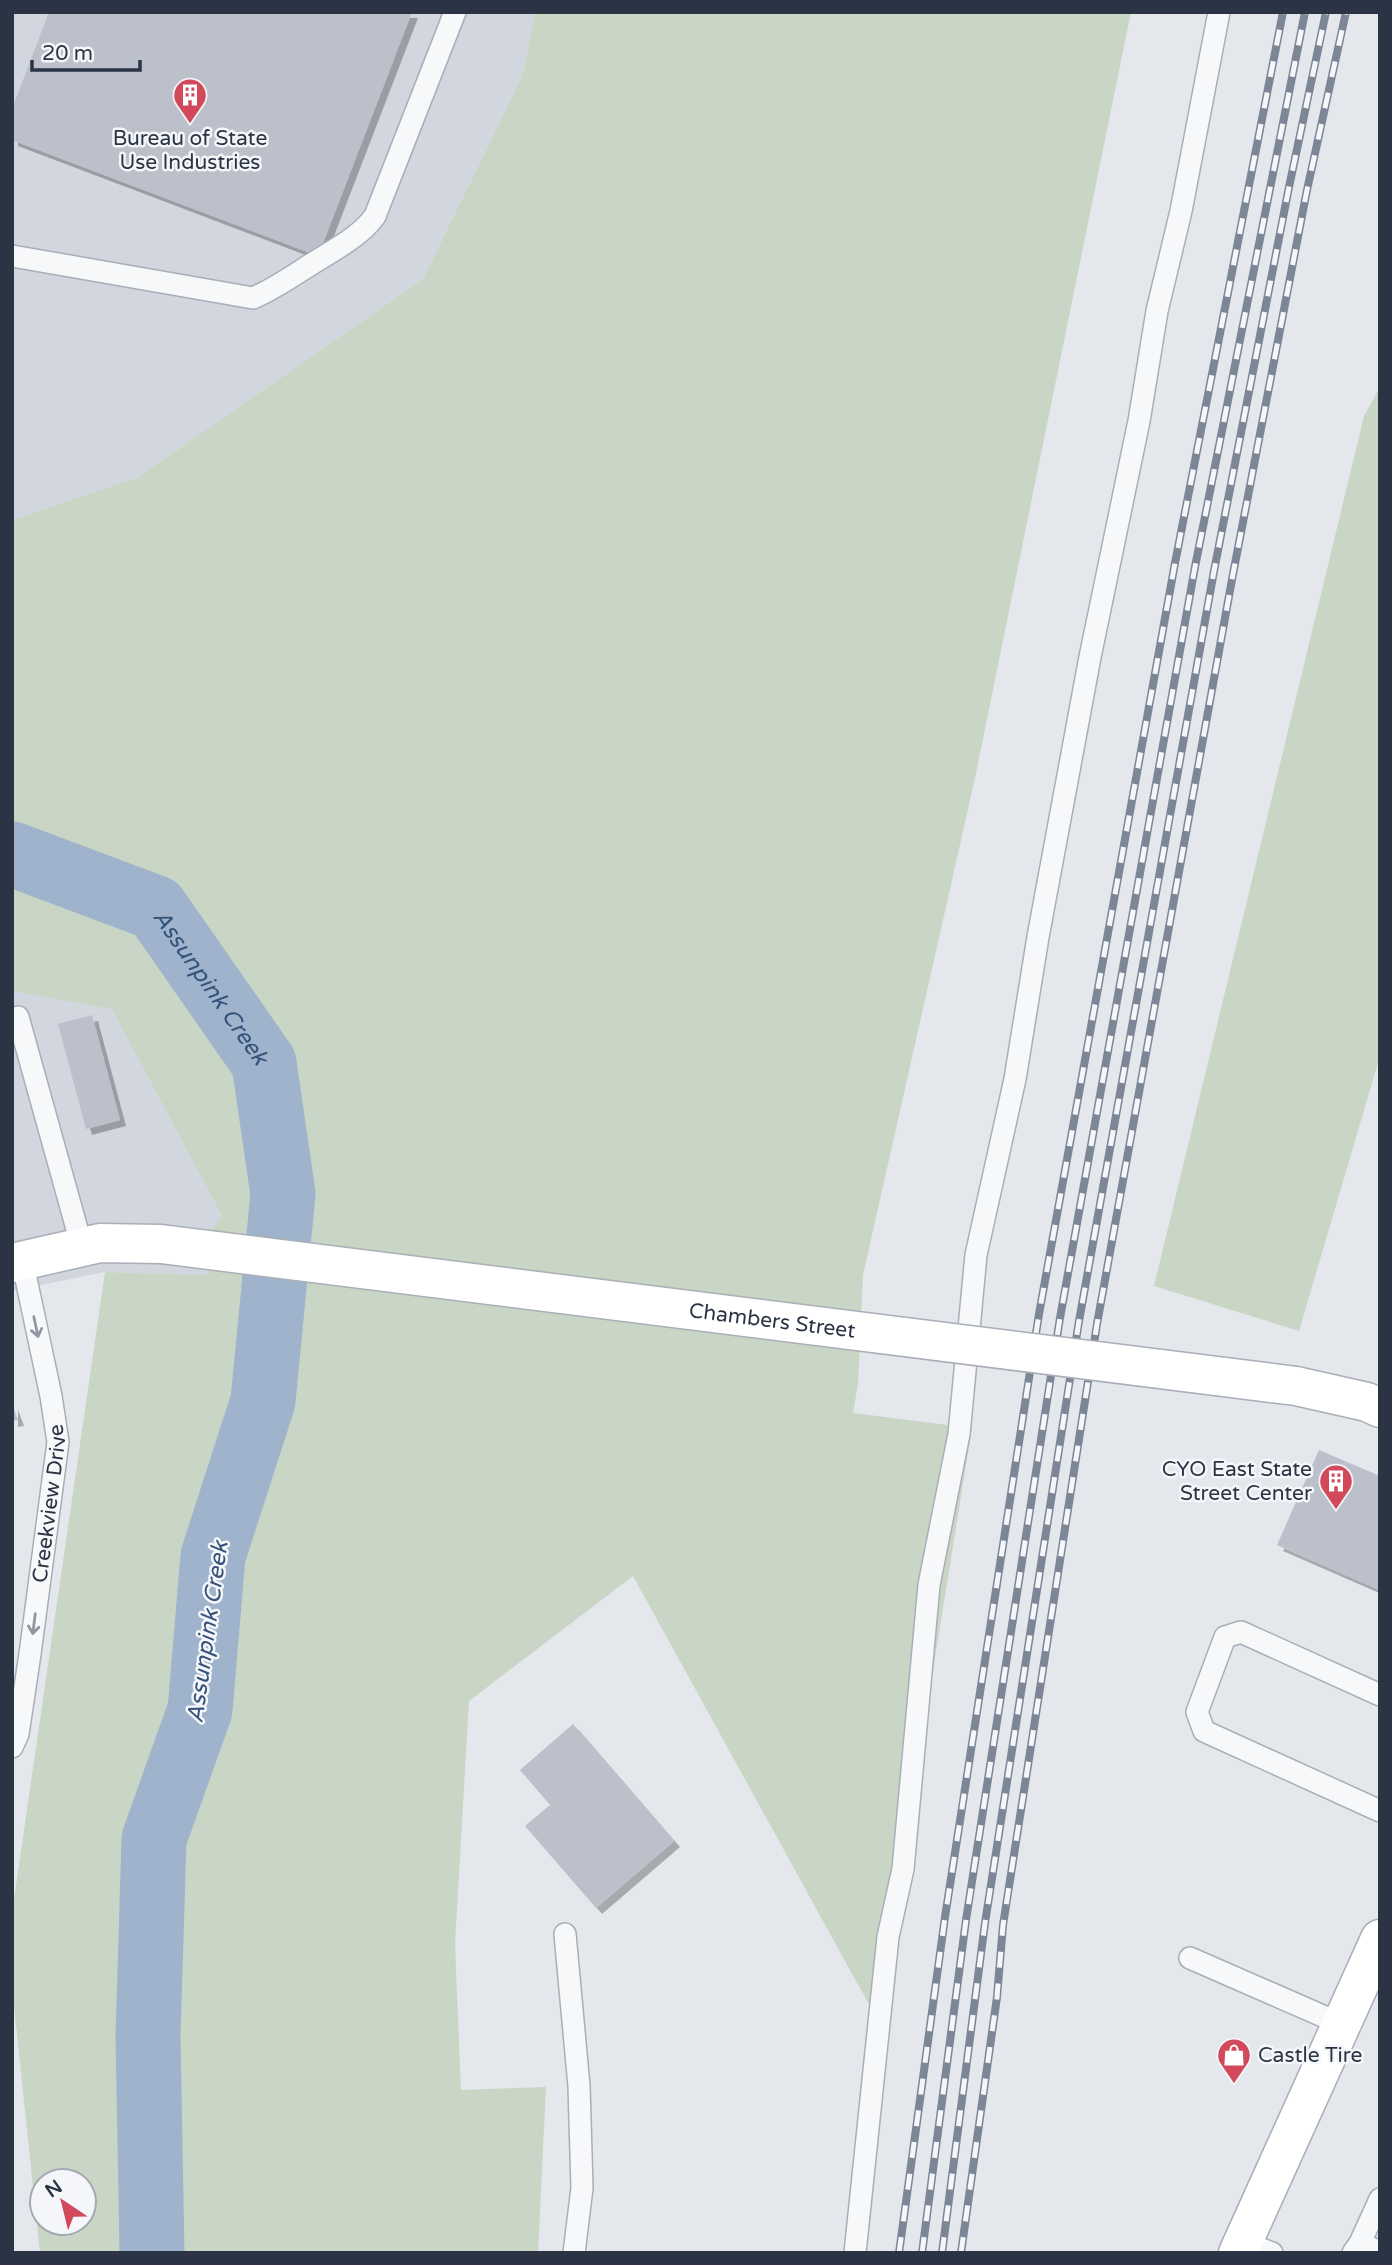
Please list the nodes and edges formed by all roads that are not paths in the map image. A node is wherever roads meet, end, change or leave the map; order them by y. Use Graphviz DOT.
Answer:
graph roads {
  1 [pos="455,12"];
  2 [pos="1219,12"];
  3 [pos="12,256"];
  4 [pos="18,1017"];
  5 [pos="82,1247"];
  6 [pos="17,1261"];
  7 [pos="1380,1408"];
  8 [pos="1380,1695"];
  9 [pos="12,1746"];
  10 [pos="1380,1811"];
  11 [pos="565,1934"];
  12 [pos="1380,1939"];
  13 [pos="1190,1958"];
  14 [pos="1341,2024"];
  15 [pos="1380,2199"];
  16 [pos="1356,2248"];
  17 [pos="1251,2249"];
  18 [pos="1380,2252"];
  19 [pos="574,2253"];
  20 [pos="855,2253"];
  1 -- 3 [label="lane"];
  2 -- 20 [label="lane"];
  4 -- 5 [label="lane"];
  5 -- 6 [label="street, Chambers Street"];
  5 -- 7 [label="street, Chambers Street, bridge"];
  6 -- 9 [label="lane, Creekview Drive, one-way"];
  8 -- 10 [label="lane"];
  11 -- 19 [label="lane"];
  12 -- 14 [label="street"];
  13 -- 14 [label="lane"];
  14 -- 17 [label="street"];
  15 -- 16 [label="lane"];
  16 -- 18 [label="lane"];
}
